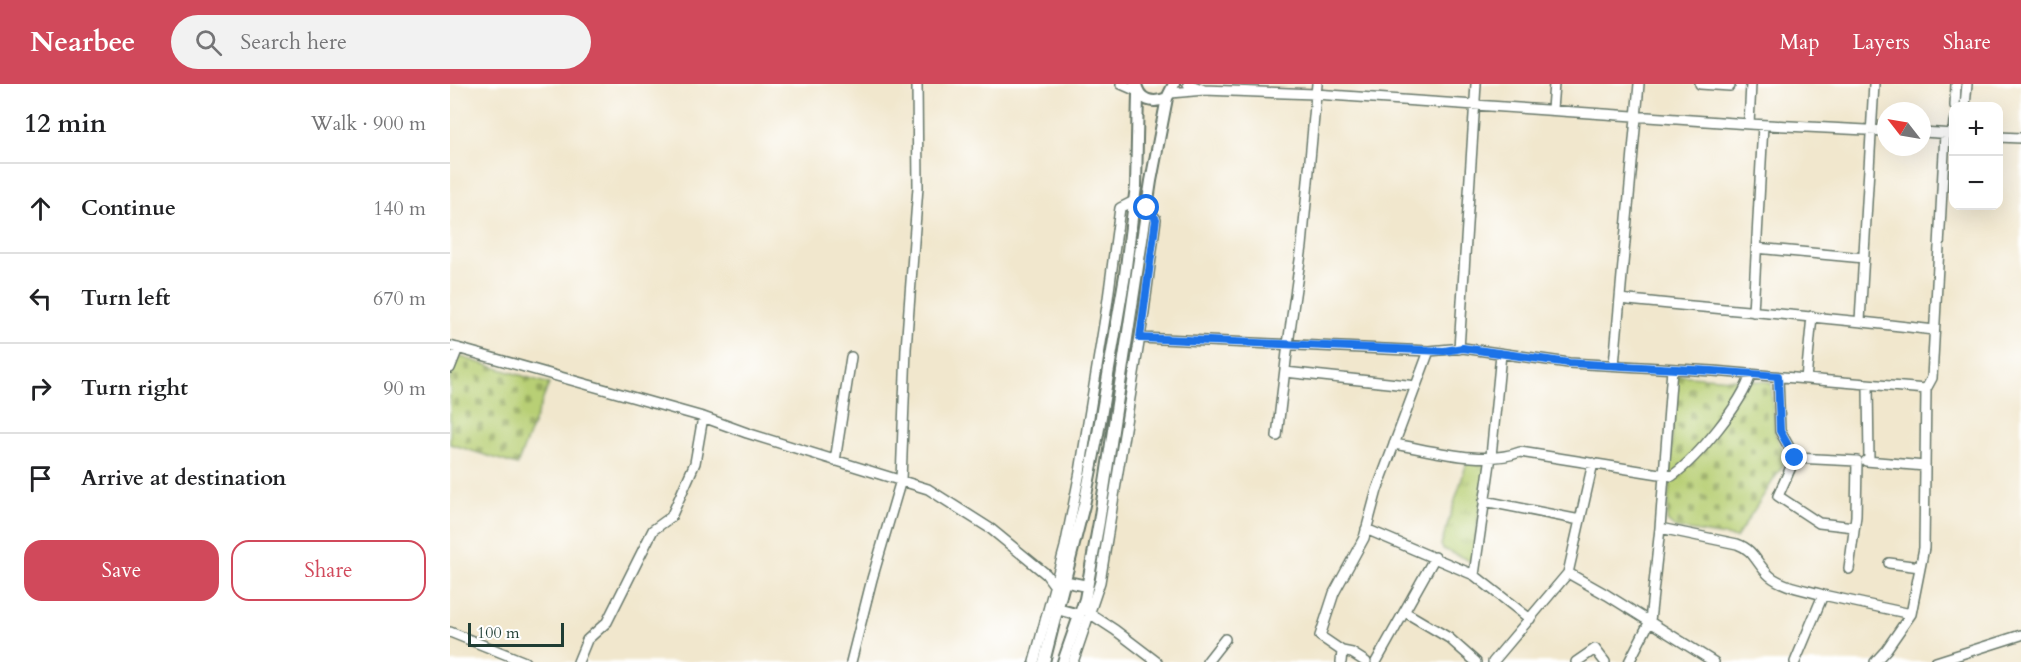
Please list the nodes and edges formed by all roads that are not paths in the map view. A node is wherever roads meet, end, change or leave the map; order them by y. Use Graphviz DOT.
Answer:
graph roads {
  1 [pos="917,84"];
  2 [pos="1121,84"];
  3 [pos="1188,84"];
  4 [pos="1476,84"];
  5 [pos="1554,84"];
  6 [pos="1639,84"];
  7 [pos="1700,84"];
  8 [pos="1751,84"];
  9 [pos="1874,84"];
  10 [pos="1956,84"];
  11 [pos="1967,84"];
  12 [pos="1730,86"];
  13 [pos="1137,89"];
  14 [pos="1316,89"];
  15 [pos="1204,90"];
  16 [pos="1171,92"];
  17 [pos="1954,102"];
  18 [pos="1965,102"];
  19 [pos="1475,103"];
  20 [pos="1552,110"];
  21 [pos="1637,116"];
  22 [pos="1749,124"];
  23 [pos="1763,124"];
  24 [pos="1871,130"];
  25 [pos="1877,130"];
  26 [pos="1931,133"];
  27 [pos="1949,134"];
  28 [pos="2003,137"];
  29 [pos="2021,138"];
  30 [pos="1949,146"];
  31 [pos="1147,208"];
  32 [pos="1756,248"];
  33 [pos="1864,258"];
  34 [pos="1620,299"];
  35 [pos="1753,312"];
  36 [pos="1812,316"];
  37 [pos="1860,321"];
  38 [pos="1934,330"];
  39 [pos="1140,338"];
  40 [pos="1288,344"];
  41 [pos="454,347"];
  42 [pos="1459,349"];
  43 [pos="1430,351"];
  44 [pos="1501,354"];
  45 [pos="851,357"];
  46 [pos="1614,365"];
  47 [pos="450,368"];
  48 [pos="1672,369"];
  49 [pos="1285,372"];
  50 [pos="1751,374"];
  51 [pos="1778,376"];
  52 [pos="1806,379"];
  53 [pos="1868,384"];
  54 [pos="1416,386"];
  55 [pos="1926,389"];
  56 [pos="703,417"];
  57 [pos="1277,436"];
  58 [pos="1394,444"];
  59 [pos="1491,456"];
  60 [pos="1795,458"];
  61 [pos="835,461"];
  62 [pos="1857,461"];
  63 [pos="1869,461"];
  64 [pos="1593,463"];
  65 [pos="1925,466"];
  66 [pos="1664,473"];
  67 [pos="901,480"];
  68 [pos="1484,501"];
  69 [pos="1580,520"];
  70 [pos="1854,527"];
  71 [pos="1660,528"];
  72 [pos="1366,529"];
  73 [pos="1435,557"];
  74 [pos="1889,563"];
  75 [pos="1920,567"];
  76 [pos="1848,569"];
  77 [pos="1568,573"];
  78 [pos="1474,575"];
  79 [pos="1059,586"];
  80 [pos="1087,586"];
  81 [pos="1823,595"];
  82 [pos="1057,609"];
  83 [pos="1405,612"];
  84 [pos="1084,613"];
  85 [pos="1911,614"];
  86 [pos="1530,619"];
  87 [pos="1650,621"];
  88 [pos="450,632"];
  89 [pos="2021,635"];
  90 [pos="1225,639"];
  91 [pos="1342,651"];
  92 [pos="1708,660"];
  93 [pos="525,662"];
  94 [pos="578,662"];
  95 [pos="851,662"];
  96 [pos="1034,662"];
  97 [pos="1044,662"];
  98 [pos="1063,662"];
  99 [pos="1073,662"];
  100 [pos="1157,662"];
  101 [pos="1207,662"];
  102 [pos="1341,662"];
  103 [pos="1366,662"];
  104 [pos="1376,662"];
  105 [pos="1476,662"];
  106 [pos="1493,662"];
  107 [pos="1576,662"];
  108 [pos="1605,662"];
  109 [pos="1629,662"];
  110 [pos="1795,662"];
  111 [pos="1875,662"];
  112 [pos="1936,662"];
  1 -- 67 [label="street"];
  2 -- 13 [label="street"];
  3 -- 15 [label="street"];
  4 -- 19 [label="street"];
  5 -- 20 [label="street"];
  6 -- 21 [label="street"];
  7 -- 12 [label="street"];
  8 -- 22 [label="street"];
  9 -- 24 [label="street"];
  10 -- 17 [label="street"];
  11 -- 18 [label="street"];
  13 -- 16 [label="main road"];
  13 -- 79 [label="main road"];
  14 -- 15 [label="street"];
  14 -- 19 [label="street"];
  14 -- 40 [label="street"];
  15 -- 16 [label="street"];
  16 -- 31 [label="main road"];
  19 -- 20 [label="street"];
  19 -- 42 [label="street"];
  20 -- 21 [label="street"];
  21 -- 22 [label="street"];
  21 -- 34 [label="street"];
  22 -- 23 [label="street"];
  23 -- 24 [label="street"];
  23 -- 32 [label="street"];
  24 -- 25 [label="street"];
  24 -- 33 [label="street"];
  26 -- 27 [label="street"];
  28 -- 29 [label="street"];
  30 -- 38 [label="street"];
  31 -- 39 [label="street"];
  31 -- 80 [label="main road"];
  32 -- 33 [label="street"];
  32 -- 35 [label="street"];
  33 -- 37 [label="street"];
  34 -- 35 [label="street"];
  34 -- 46 [label="street"];
  35 -- 36 [label="street"];
  36 -- 37 [label="street"];
  36 -- 52 [label="street"];
  37 -- 38 [label="street"];
  38 -- 55 [label="street"];
  39 -- 40 [label="street"];
  39 -- 84 [label="street"];
  40 -- 43 [label="street"];
  40 -- 49 [label="street"];
  41 -- 47 [label="street"];
  41 -- 56 [label="street"];
  42 -- 43 [label="street"];
  42 -- 44 [label="street"];
  43 -- 54 [label="street"];
  44 -- 46 [label="street"];
  44 -- 59 [label="street"];
  45 -- 61 [label="street"];
  46 -- 48 [label="street"];
  48 -- 50 [label="street"];
  48 -- 66 [label="street"];
  49 -- 54 [label="street"];
  49 -- 57 [label="street"];
  50 -- 51 [label="street"];
  50 -- 66 [label="street"];
  51 -- 52 [label="street"];
  51 -- 60 [label="street"];
  52 -- 53 [label="street"];
  53 -- 55 [label="street"];
  53 -- 63 [label="street"];
  54 -- 58 [label="street"];
  55 -- 65 [label="street"];
  56 -- 61 [label="street"];
  56 -- 94 [label="street"];
  58 -- 59 [label="street"];
  58 -- 72 [label="street"];
  59 -- 64 [label="street"];
  59 -- 68 [label="street"];
  60 -- 62 [label="street"];
  60 -- 70 [label="street"];
  61 -- 67 [label="street"];
  62 -- 63 [label="street"];
  62 -- 70 [label="street"];
  63 -- 65 [label="street"];
  64 -- 66 [label="street"];
  64 -- 69 [label="street"];
  65 -- 75 [label="street"];
  66 -- 71 [label="street"];
  67 -- 79 [label="street"];
  67 -- 95 [label="street"];
  68 -- 69 [label="street"];
  68 -- 78 [label="street"];
  69 -- 77 [label="street"];
  70 -- 76 [label="street"];
  71 -- 81 [label="street"];
  71 -- 87 [label="street"];
  72 -- 73 [label="street"];
  72 -- 91 [label="street"];
  73 -- 78 [label="street"];
  73 -- 83 [label="street"];
  74 -- 75 [label="street"];
  75 -- 85 [label="street"];
  77 -- 86 [label="street"];
  77 -- 87 [label="street"];
  78 -- 86 [label="street"];
  79 -- 80 [label="main road"];
  79 -- 82 [label="main road"];
  79 -- 96 [label="street"];
  80 -- 84 [label="main road"];
  81 -- 85 [label="street"];
  81 -- 110 [label="street"];
  82 -- 84 [label="main road"];
  82 -- 97 [label="main road"];
  83 -- 104 [label="street"];
  83 -- 105 [label="street"];
  84 -- 98 [label="main road"];
  84 -- 99 [label="street"];
  84 -- 100 [label="street"];
  85 -- 111 [label="street"];
  86 -- 106 [label="street"];
  87 -- 92 [label="street"];
  87 -- 109 [label="street"];
  88 -- 93 [label="street"];
  89 -- 112 [label="street"];
  90 -- 101 [label="street"];
  91 -- 102 [label="street"];
  91 -- 103 [label="street"];
  107 -- 108 [label="street"];
}
